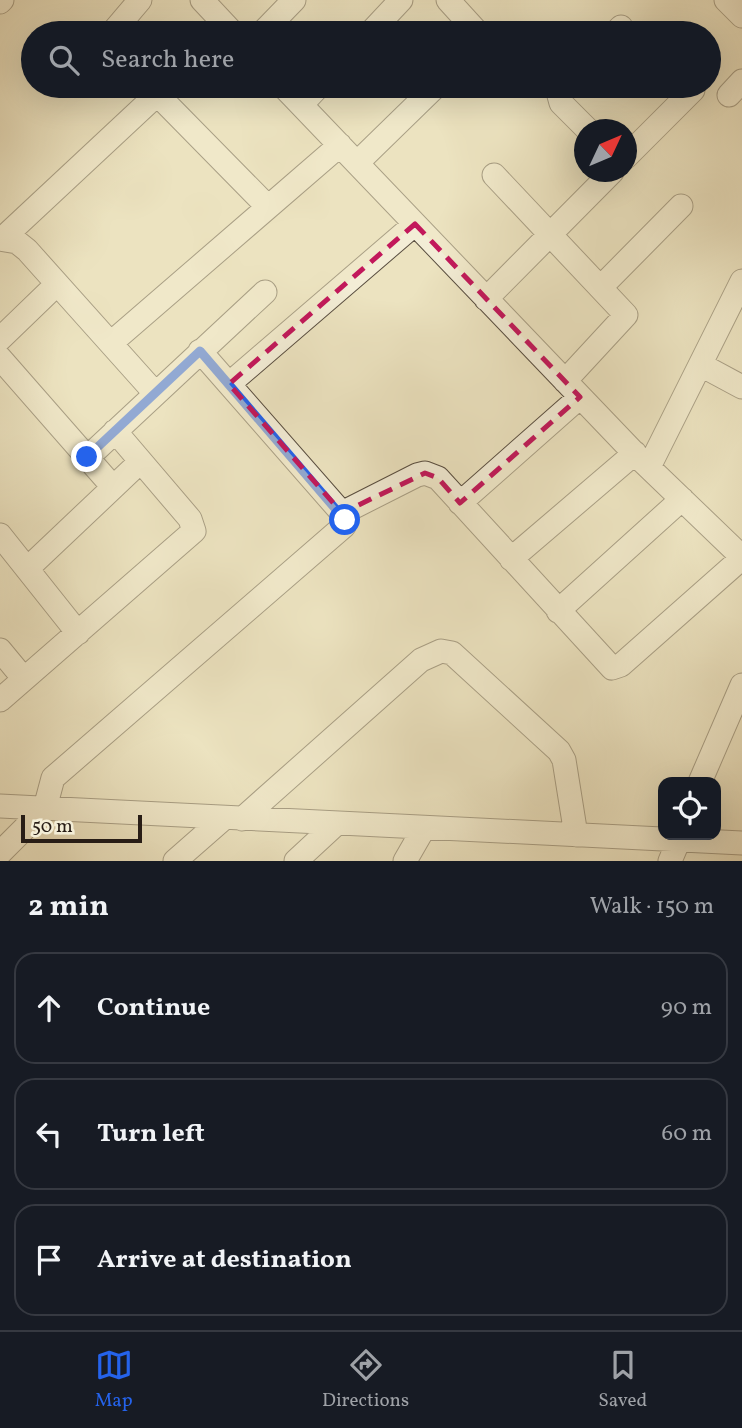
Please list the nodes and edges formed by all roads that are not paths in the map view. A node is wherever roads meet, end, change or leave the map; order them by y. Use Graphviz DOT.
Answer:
graph roads {
  1 [pos="140,0"];
  2 [pos="202,0"];
  3 [pos="294,0"];
  4 [pos="401,0"];
  5 [pos="448,0"];
  6 [pos="726,0"];
  7 [pos="742,16"];
  8 [pos="122,21"];
  9 [pos="220,21"];
  10 [pos="274,21"];
  11 [pos="381,21"];
  12 [pos="467,21"];
  13 [pos="148,98"];
  14 [pos="165,98"];
  15 [pos="294,98"];
  16 [pos="308,98"];
  17 [pos="424,98"];
  18 [pos="560,98"];
  19 [pos="685,98"];
  20 [pos="301,105"];
  21 [pos="577,119"];
  22 [pos="340,145"];
  23 [pos="637,146"];
  24 [pos="357,163"];
  25 [pos="494,176"];
  26 [pos="602,182"];
  27 [pos="681,206"];
  28 [pos="268,207"];
  29 [pos="415,224"];
  30 [pos="551,234"];
  31 [pos="1,239"];
  32 [pos="742,281"];
  33 [pos="57,284"];
  34 [pos="602,286"];
  35 [pos="265,292"];
  36 [pos="486,299"];
  37 [pos="0,339"];
  38 [pos="111,343"];
  39 [pos="200,351"];
  40 [pos="0,358"];
  41 [pos="701,365"];
  42 [pos="229,384"];
  43 [pos="742,387"];
  44 [pos="573,389"];
  45 [pos="155,393"];
  46 [pos="115,431"];
  47 [pos="87,457"];
  48 [pos="642,460"];
  49 [pos="140,462"];
  50 [pos="113,487"];
  51 [pos="681,499"];
  52 [pos="460,503"];
  53 [pos="342,513"];
  54 [pos="0,535"];
  55 [pos="742,558"];
  56 [pos="511,559"];
  57 [pos="27,569"];
  58 [pos="558,611"];
  59 [pos="78,633"];
  60 [pos="0,650"];
  61 [pos="24,679"];
  62 [pos="742,685"];
  63 [pos="0,700"];
  64 [pos="702,777"];
  65 [pos="0,806"];
  66 [pos="45,808"];
  67 [pos="233,818"];
  68 [pos="337,823"];
  69 [pos="424,828"];
  70 [pos="576,835"];
  71 [pos="658,837"];
  72 [pos="679,840"];
  73 [pos="711,840"];
  74 [pos="742,843"];
  75 [pos="0,853"];
  76 [pos="176,861"];
  77 [pos="296,861"];
  78 [pos="405,861"];
  79 [pos="670,861"];
  1 -- 8 [label="street"];
  2 -- 9 [label="street"];
  3 -- 10 [label="street"];
  4 -- 11 [label="street"];
  5 -- 12 [label="street"];
  6 -- 7 [label="street"];
  13 -- 31 [label="street"];
  14 -- 28 [label="street"];
  15 -- 20 [label="street"];
  16 -- 20 [label="street"];
  17 -- 24 [label="street"];
  18 -- 21 [label="street"];
  19 -- 23 [label="street"];
  20 -- 22 [label="street"];
  22 -- 24 [label="street"];
  22 -- 28 [label="street"];
  24 -- 29 [label="street"];
  25 -- 30 [label="street"];
  26 -- 30 [label="street"];
  27 -- 34 [label="street"];
  28 -- 38 [label="street"];
  29 -- 36 [label="street"];
  29 -- 42 [label="street"];
  30 -- 34 [label="street"];
  30 -- 36 [label="street"];
  31 -- 33 [label="street"];
  32 -- 41 [label="street"];
  33 -- 37 [label="street"];
  33 -- 38 [label="street"];
  34 -- 44 [label="street"];
  35 -- 39 [label="street"];
  36 -- 44 [label="street"];
  38 -- 45 [label="street"];
  39 -- 42 [label="street"];
  39 -- 45 [label="street"];
  40 -- 47 [label="street"];
  41 -- 43 [label="street"];
  41 -- 48 [label="street"];
  42 -- 53 [label="street"];
  44 -- 48 [label="street"];
  44 -- 52 [label="street"];
  45 -- 46 [label="street"];
  46 -- 47 [label="street"];
  46 -- 49 [label="street"];
  47 -- 50 [label="street"];
  48 -- 51 [label="street"];
  48 -- 56 [label="street"];
  49 -- 50 [label="street"];
  49 -- 59 [label="street"];
  50 -- 57 [label="street"];
  51 -- 55 [label="street"];
  51 -- 58 [label="street"];
  52 -- 53 [label="street"];
  52 -- 56 [label="street"];
  53 -- 66 [label="street"];
  54 -- 57 [label="street"];
  55 -- 58 [label="street"];
  56 -- 58 [label="street"];
  57 -- 59 [label="street"];
  59 -- 61 [label="street"];
  60 -- 61 [label="street"];
  61 -- 63 [label="street"];
  62 -- 64 [label="street"];
  65 -- 66 [label="street"];
  66 -- 67 [label="street"];
  66 -- 75 [label="street"];
  67 -- 68 [label="street"];
  67 -- 70 [label="street"];
  67 -- 76 [label="street"];
  68 -- 69 [label="street"];
  68 -- 77 [label="street"];
  69 -- 70 [label="street"];
  69 -- 78 [label="street"];
  70 -- 71 [label="street"];
  72 -- 79 [label="street"];
  73 -- 74 [label="street"];
}
